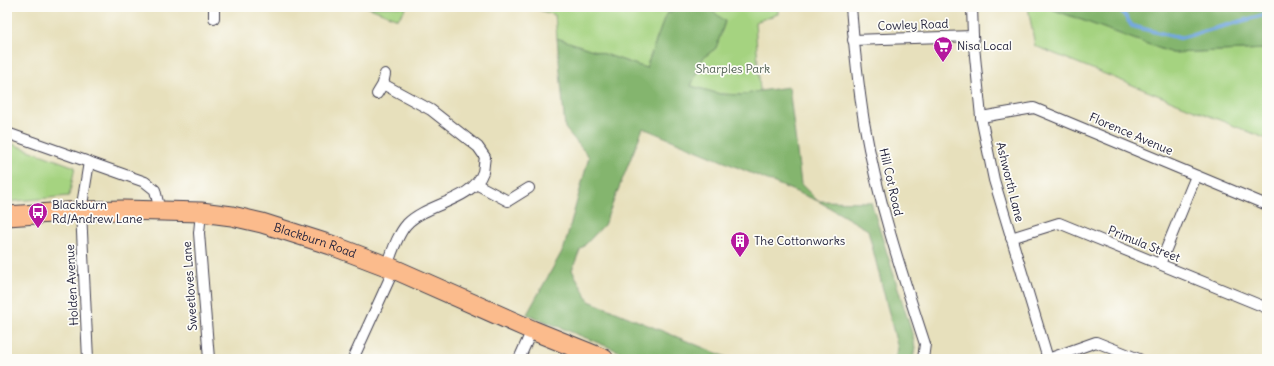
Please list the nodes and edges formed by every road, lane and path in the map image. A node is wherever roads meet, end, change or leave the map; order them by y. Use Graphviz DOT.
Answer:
graph roads {
  1 [pos="214,7"];
  2 [pos="850,7"];
  3 [pos="972,7"];
  4 [pos="214,18"];
  5 [pos="973,36"];
  6 [pos="853,40"];
  7 [pos="376,94"];
  8 [pos="981,117"];
  9 [pos="7,132"];
  10 [pos="89,162"];
  11 [pos="1196,176"];
  12 [pos="476,184"];
  13 [pos="529,188"];
  14 [pos="1267,206"];
  15 [pos="81,211"];
  16 [pos="160,211"];
  17 [pos="201,212"];
  18 [pos="7,216"];
  19 [pos="1011,238"];
  20 [pos="1160,264"];
  21 [pos="390,268"];
  22 [pos="1267,308"];
  23 [pos="532,330"];
  24 [pos="925,358"];
  25 [pos="88,359"];
  26 [pos="208,359"];
  27 [pos="353,359"];
  28 [pos="519,359"];
  29 [pos="604,359"];
  30 [pos="1048,359"];
  31 [pos="1138,359"];
  1 -- 4 [label="street"];
  2 -- 6 [label="street, Hill Cot Road"];
  3 -- 5 [label="street, Ashworth Lane"];
  5 -- 6 [label="street, Cowley Road"];
  5 -- 8 [label="street, Ashworth Lane"];
  6 -- 24 [label="street, Hill Cot Road"];
  7 -- 12 [label="street"];
  8 -- 11 [label="street, Florence Avenue"];
  8 -- 19 [label="street, Ashworth Lane"];
  9 -- 10 [label="street"];
  10 -- 15 [label="street, Holden Avenue"];
  10 -- 16 [label="street"];
  11 -- 14 [label="street, Florence Avenue"];
  11 -- 20 [label="street"];
  12 -- 13 [label="street"];
  12 -- 21 [label="street"];
  15 -- 16 [label="highway, Blackburn Road"];
  15 -- 18 [label="highway, Blackburn Road"];
  15 -- 25 [label="street, Holden Avenue"];
  16 -- 17 [label="highway, Blackburn Road"];
  17 -- 21 [label="highway, Blackburn Road"];
  17 -- 26 [label="street, Sweetloves Lane"];
  19 -- 20 [label="street, Primula Street"];
  19 -- 30 [label="street, Ashworth Lane"];
  20 -- 22 [label="street, Primula Street"];
  21 -- 23 [label="highway, Blackburn Road"];
  21 -- 27 [label="street"];
  23 -- 28 [label="street"];
  23 -- 29 [label="highway, Blackburn Road"];
  30 -- 31 [label="street"];
}
